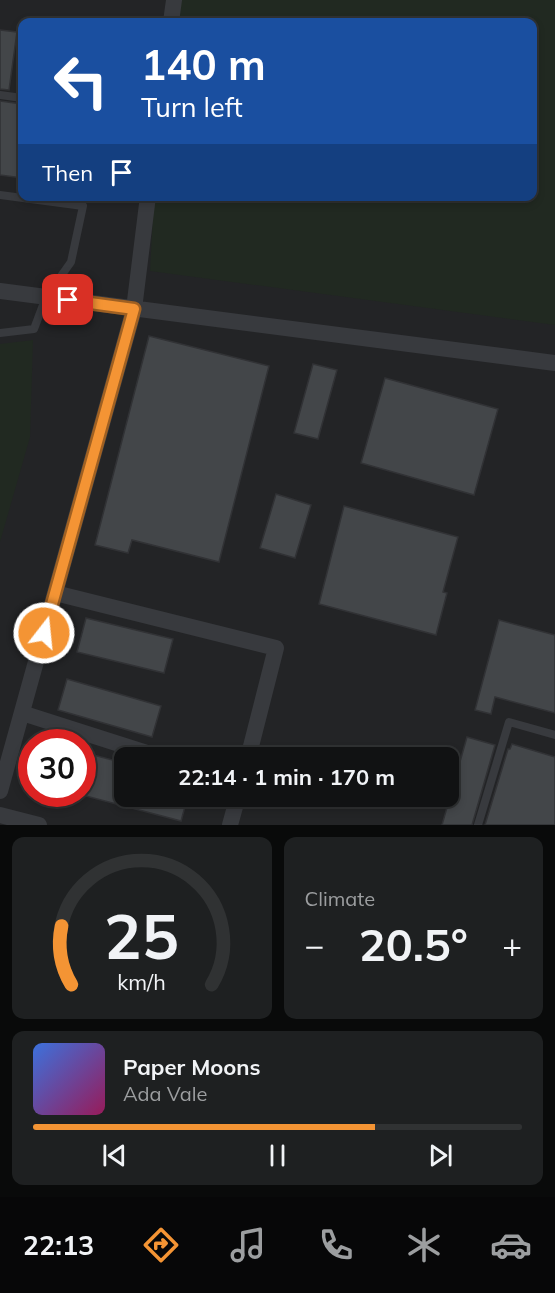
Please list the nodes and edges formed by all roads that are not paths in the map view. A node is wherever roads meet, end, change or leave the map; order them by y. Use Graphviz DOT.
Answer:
graph roads {
  1 [pos="174,0"];
  2 [pos="172,18"];
  3 [pos="0,95"];
  4 [pos="18,97"];
  5 [pos="0,195"];
  6 [pos="18,197"];
  7 [pos="45,201"];
  8 [pos="147,201"];
  9 [pos="0,291"];
  10 [pos="46,297"];
  11 [pos="134,309"];
  12 [pos="0,333"];
  13 [pos="555,363"];
  14 [pos="55,593"];
  15 [pos="22,713"];
  16 [pos="555,735"];
  17 [pos="129,747"];
  18 [pos="251,747"];
  19 [pos="0,791"];
  20 [pos="235,807"];
  21 [pos="0,815"];
  22 [pos="39,825"];
  23 [pos="230,825"];
  24 [pos="478,825"];
  1 -- 2 [label="street"];
  3 -- 4 [label="lane"];
  5 -- 6 [label="lane"];
  7 -- 10 [label="lane"];
  8 -- 11 [label="street"];
  9 -- 10 [label="street"];
  10 -- 11 [label="street"];
  10 -- 12 [label="lane"];
  11 -- 13 [label="street"];
  11 -- 14 [label="street"];
  14 -- 15 [label="street"];
  14 -- 18 [label="street"];
  15 -- 17 [label="street"];
  15 -- 19 [label="street"];
  16 -- 24 [label="lane"];
  20 -- 23 [label="street"];
  21 -- 22 [label="street"];
}
